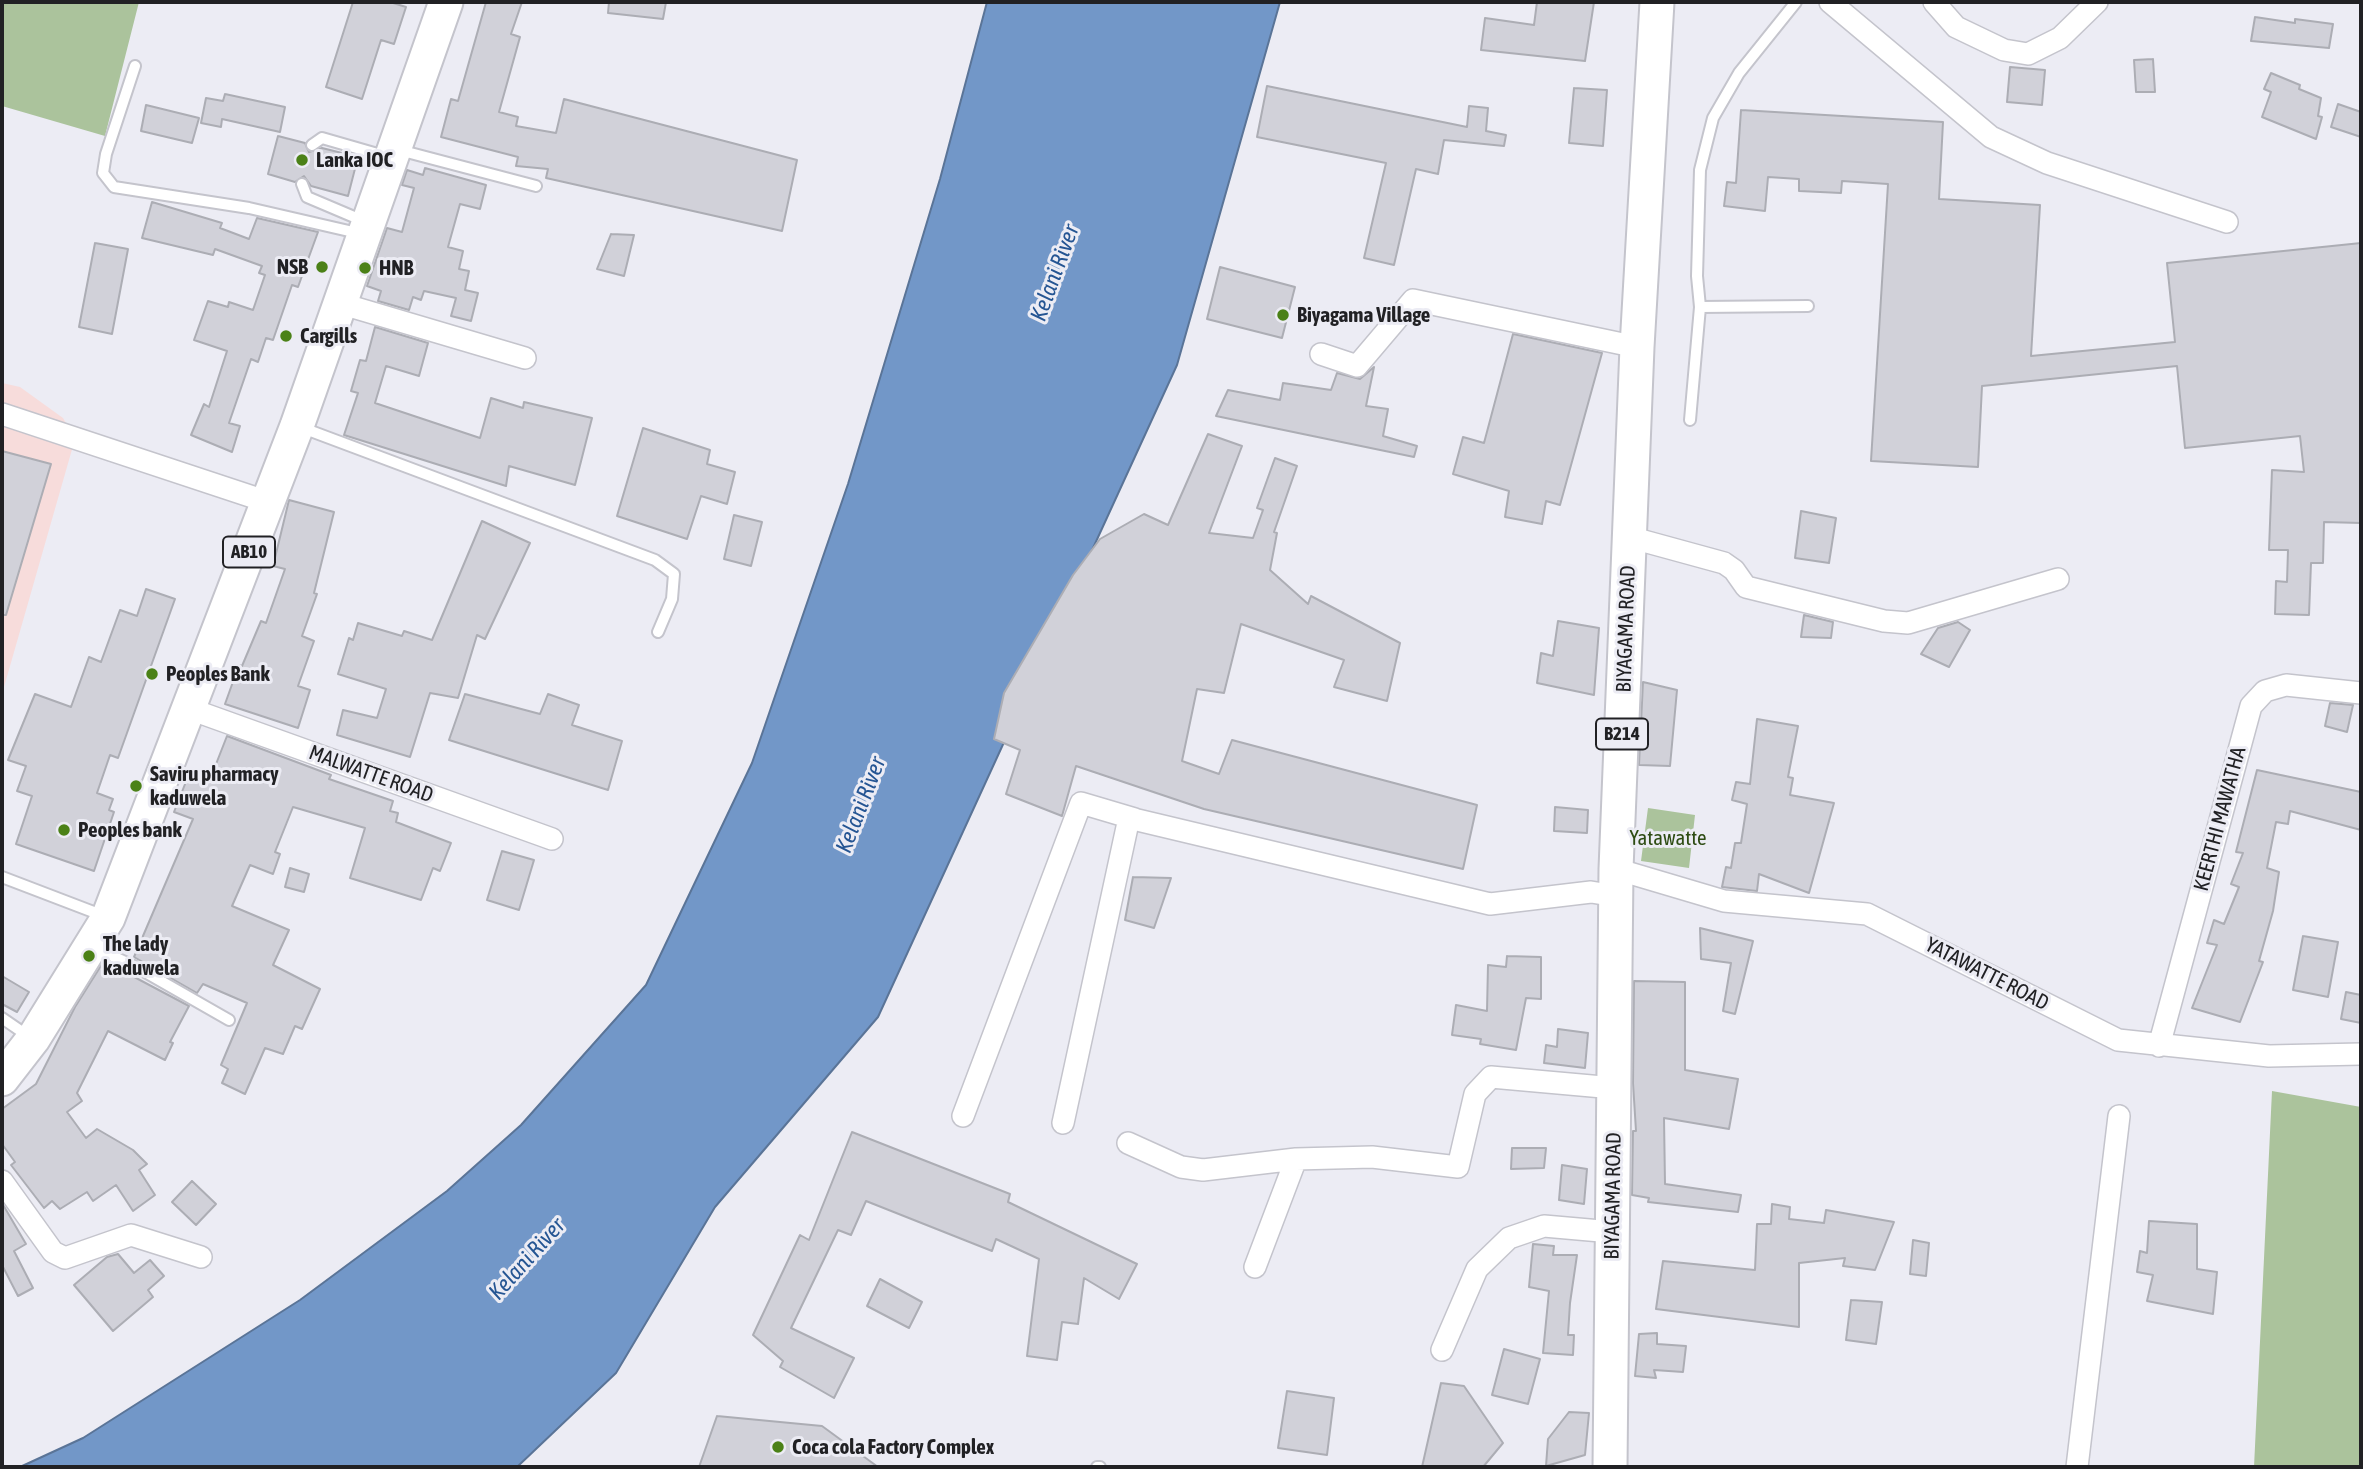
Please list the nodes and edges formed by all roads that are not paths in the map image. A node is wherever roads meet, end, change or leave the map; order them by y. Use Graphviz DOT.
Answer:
graph roads {
  1 [pos="446,2"];
  2 [pos="1657,2"];
  3 [pos="1796,2"];
  4 [pos="1830,2"];
  5 [pos="1934,2"];
  6 [pos="2097,2"];
  7 [pos="135,66"];
  8 [pos="312,145"];
  9 [pos="395,153"];
  10 [pos="302,184"];
  11 [pos="536,186"];
  12 [pos="2227,222"];
  13 [pos="367,229"];
  14 [pos="339,303"];
  15 [pos="1808,306"];
  16 [pos="1700,307"];
  17 [pos="1637,347"];
  18 [pos="1321,354"];
  19 [pos="525,358"];
  20 [pos="2,414"];
  21 [pos="1690,420"];
  22 [pos="297,426"];
  23 [pos="268,502"];
  24 [pos="1629,537"];
  25 [pos="2059,579"];
  26 [pos="658,632"];
  27 [pos="2361,693"];
  28 [pos="190,709"];
  29 [pos="1135,820"];
  30 [pos="552,839"];
  31 [pos="2,877"];
  32 [pos="1616,882"];
  33 [pos="108,918"];
  34 [pos="90,946"];
  35 [pos="2,1018"];
  36 [pos="229,1020"];
  37 [pos="33,1039"];
  38 [pos="2159,1046"];
  39 [pos="2361,1054"];
  40 [pos="2,1079"];
  41 [pos="1614,1088"];
  42 [pos="963,1115"];
  43 [pos="2119,1116"];
  44 [pos="1063,1123"];
  45 [pos="1128,1143"];
  46 [pos="1296,1159"];
  47 [pos="2,1181"];
  48 [pos="1612,1232"];
  49 [pos="201,1257"];
  50 [pos="1255,1267"];
  51 [pos="1442,1350"];
  52 [pos="1610,1467"];
  53 [pos="2077,1467"];
  1 -- 9 [label="main road, AB10"];
  2 -- 17 [label="main road, BIYAGAMA ROAD / B214"];
  3 -- 16 [label="lane"];
  4 -- 12 [label="street"];
  5 -- 6 [label="street"];
  7 -- 13 [label="lane"];
  8 -- 9 [label="lane"];
  9 -- 11 [label="lane"];
  9 -- 13 [label="main road, AB10"];
  10 -- 13 [label="lane"];
  13 -- 14 [label="main road, AB10"];
  14 -- 19 [label="street"];
  14 -- 22 [label="main road, AB10"];
  15 -- 16 [label="lane"];
  16 -- 21 [label="lane"];
  17 -- 18 [label="street"];
  17 -- 24 [label="main road, BIYAGAMA ROAD / B214"];
  20 -- 23 [label="street"];
  22 -- 23 [label="main road, AB10"];
  22 -- 26 [label="lane"];
  23 -- 28 [label="main road, AB10"];
  24 -- 25 [label="street"];
  24 -- 32 [label="main road, BIYAGAMA ROAD / B214"];
  27 -- 38 [label="street, KEERTHI MAWATHA"];
  28 -- 30 [label="street, MALWATTE ROAD"];
  28 -- 33 [label="main road, AB10"];
  29 -- 32 [label="street, YATAWATTE ROAD"];
  29 -- 42 [label="street, YATAWATTE ROAD"];
  29 -- 44 [label="street"];
  31 -- 33 [label="lane"];
  32 -- 38 [label="street, YATAWATTE ROAD"];
  32 -- 41 [label="main road, BIYAGAMA ROAD / B214"];
  33 -- 34 [label="main road, AB10"];
  34 -- 36 [label="lane"];
  34 -- 37 [label="main road, AB10"];
  35 -- 37 [label="lane"];
  37 -- 40 [label="main road, AB10"];
  38 -- 39 [label="street, YATAWATTE ROAD"];
  41 -- 46 [label="street"];
  41 -- 48 [label="main road, BIYAGAMA ROAD / B214"];
  43 -- 53 [label="street"];
  45 -- 46 [label="street"];
  46 -- 50 [label="street"];
  47 -- 49 [label="street"];
  48 -- 51 [label="street"];
  48 -- 52 [label="main road, BIYAGAMA ROAD / B214"];
}
